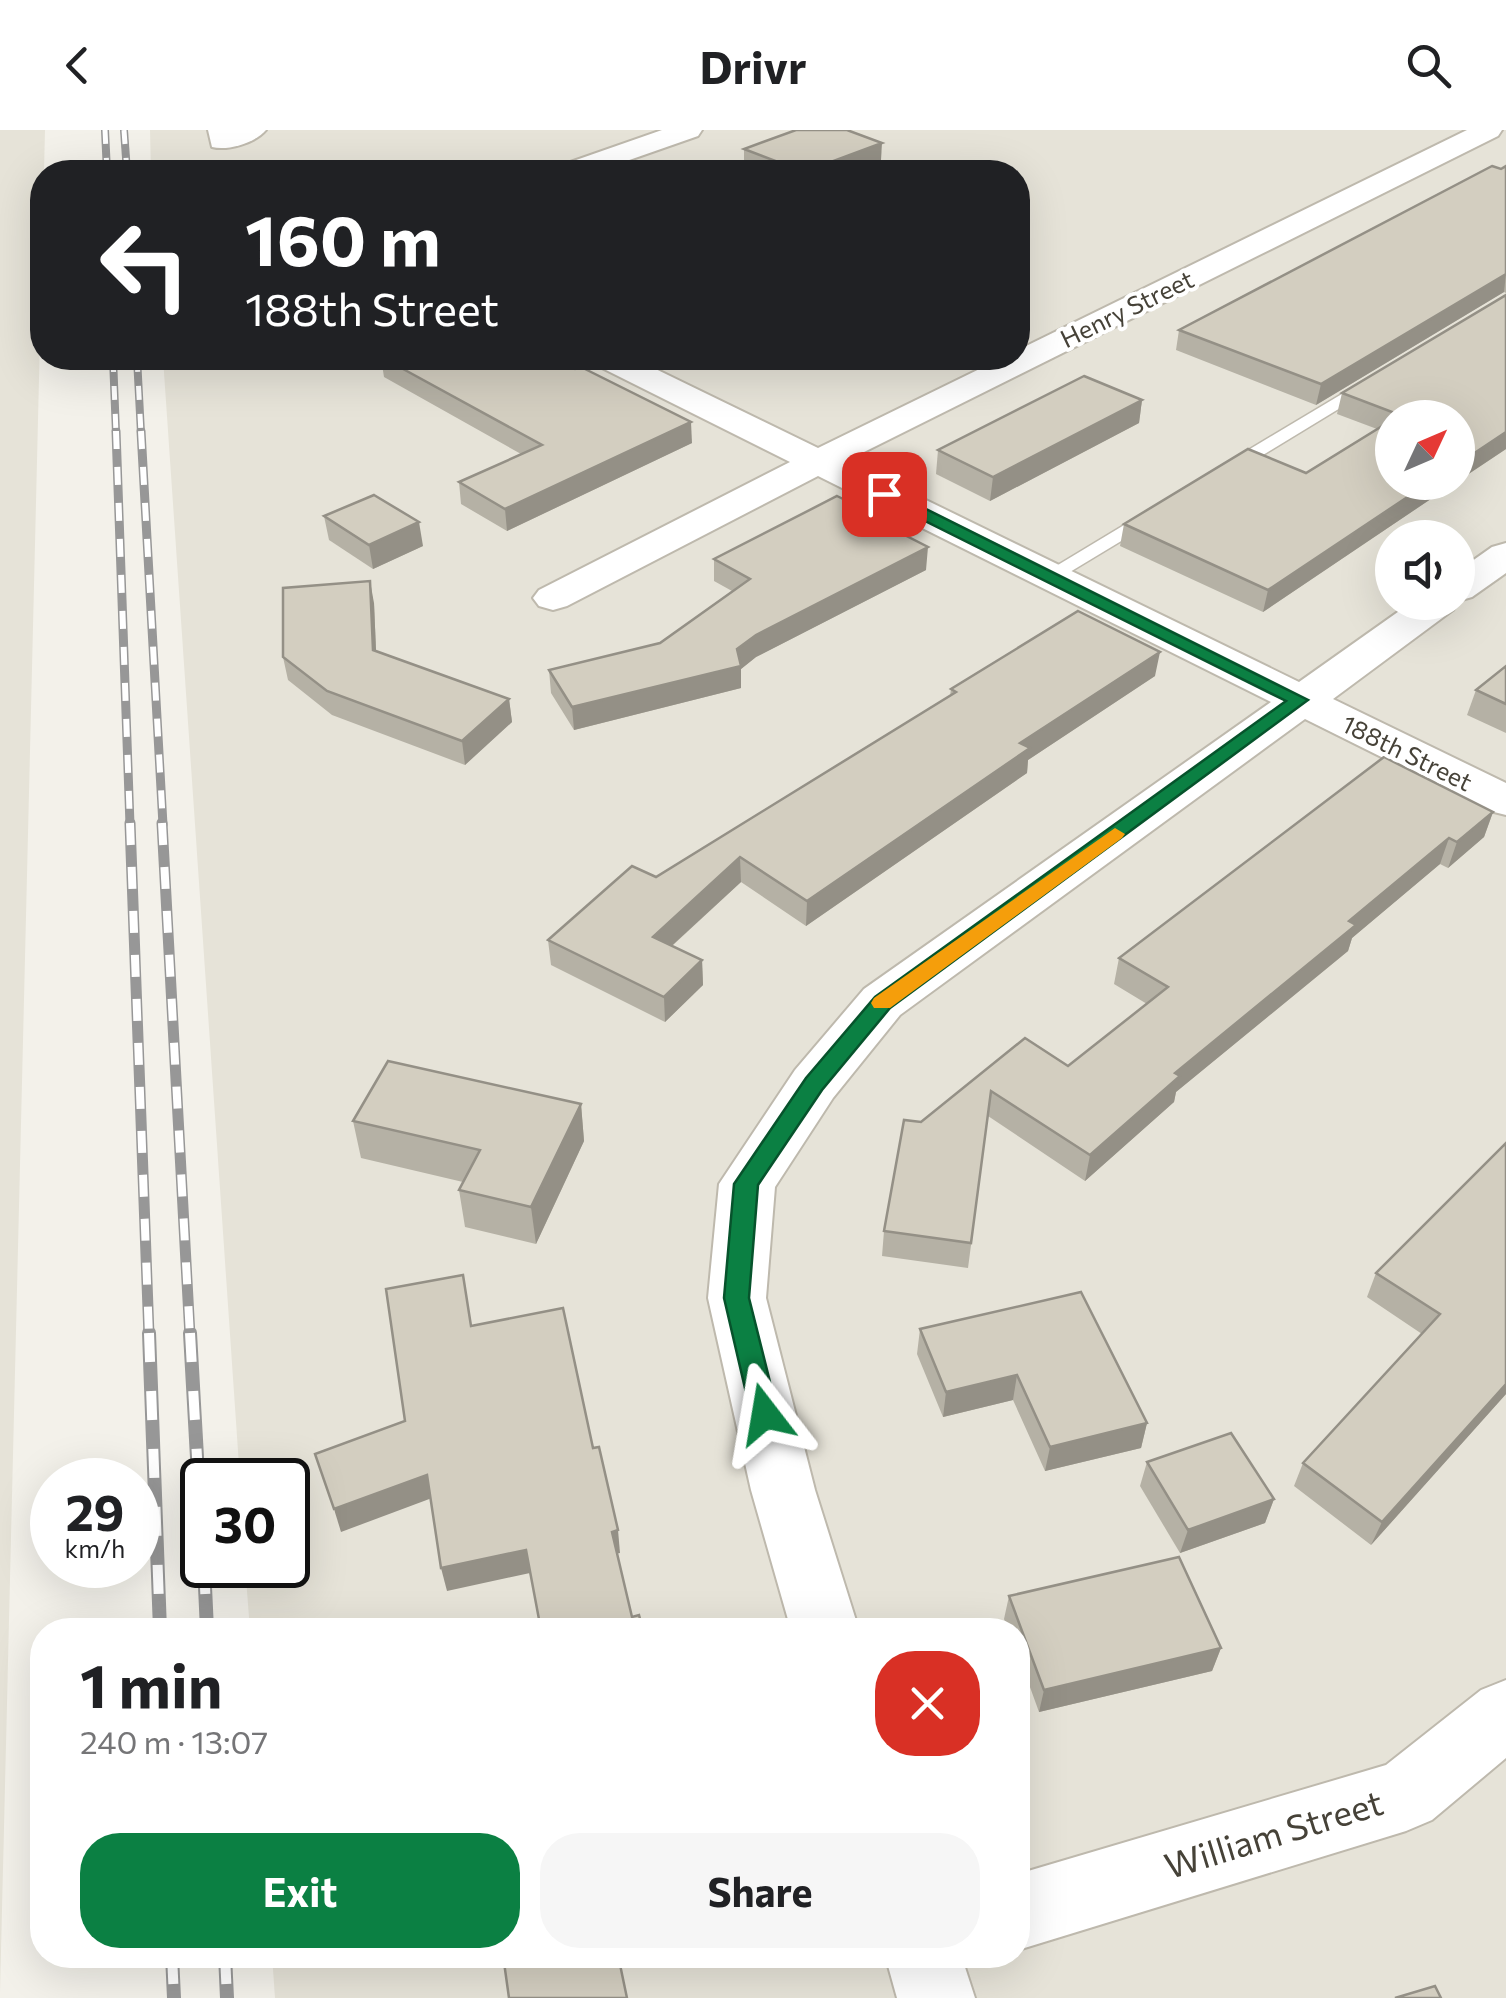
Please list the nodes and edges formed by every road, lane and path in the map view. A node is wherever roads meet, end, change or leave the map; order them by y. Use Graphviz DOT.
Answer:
graph roads {
  1 [pos="252,130"];
  2 [pos="688,130"];
  3 [pos="222,135"];
  4 [pos="1489,143"];
  5 [pos="603,160"];
  6 [pos="1030,357"];
  7 [pos="633,370"];
  8 [pos="1003,370"];
  9 [pos="1387,372"];
  10 [pos="819,461"];
  11 [pos="1200,485"];
  12 [pos="1167,506"];
  13 [pos="1506,555"];
  14 [pos="1475,577"];
  15 [pos="1048,578"];
  16 [pos="553,598"];
  17 [pos="1412,620"];
  18 [pos="1299,700"];
  19 [pos="1506,801"];
  20 [pos="821,1618"];
  21 [pos="1506,1714"];
  22 [pos="1030,1908"];
  23 [pos="926,1968"];
  24 [pos="936,1998"];
  1 -- 3 [label="street"];
  2 -- 5 [label="street"];
  4 -- 6 [label="street, Henry Street"];
  7 -- 10 [label="street, 188th Street"];
  8 -- 10 [label="street, Henry Street"];
  9 -- 11 [label="lane"];
  10 -- 15 [label="street, 188th Street"];
  10 -- 16 [label="street, Henry Street"];
  12 -- 15 [label="lane"];
  13 -- 14 [label="street"];
  15 -- 18 [label="street, 188th Street"];
  17 -- 18 [label="street"];
  18 -- 19 [label="street, 188th Street"];
  18 -- 20 [label="street"];
  21 -- 22 [label="street, William Street"];
  23 -- 24 [label="street"];
}
